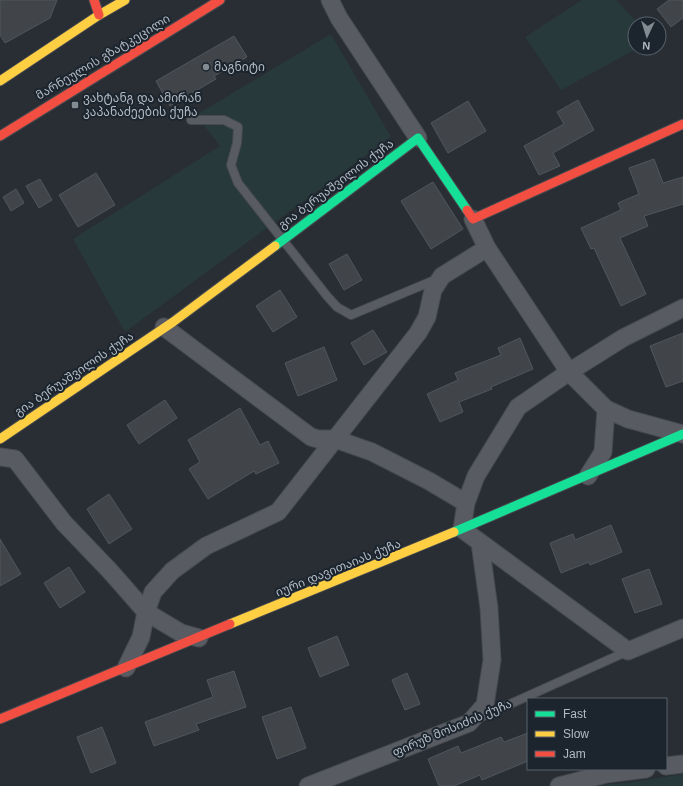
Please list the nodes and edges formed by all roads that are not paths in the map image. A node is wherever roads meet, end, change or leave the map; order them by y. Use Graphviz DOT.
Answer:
graph roads {
  1 [pos="94,0"];
  2 [pos="125,0"];
  3 [pos="220,0"];
  4 [pos="330,0"];
  5 [pos="100,15"];
  6 [pos="0,81"];
  7 [pos="191,120"];
  8 [pos="683,124"];
  9 [pos="0,136"];
  10 [pos="418,138"];
  11 [pos="474,219"];
  12 [pos="282,240"];
  13 [pos="487,248"];
  14 [pos="442,276"];
  15 [pos="683,308"];
  16 [pos="164,327"];
  17 [pos="569,372"];
  18 [pos="606,409"];
  19 [pos="683,434"];
  20 [pos="335,439"];
  21 [pos="0,440"];
  22 [pos="0,457"];
  23 [pos="588,476"];
  24 [pos="466,503"];
  25 [pos="462,529"];
  26 [pos="480,543"];
  27 [pos="146,612"];
  28 [pos="683,628"];
  29 [pos="199,638"];
  30 [pos="628,652"];
  31 [pos="126,668"];
  32 [pos="0,719"];
  33 [pos="470,723"];
  34 [pos="683,764"];
  35 [pos="667,766"];
  36 [pos="638,770"];
  37 [pos="308,786"];
  38 [pos="559,786"];
  1 -- 5 [label="main road"];
  2 -- 5 [label="main road"];
  3 -- 9 [label="main road, მარნეულის გზატკეცილი"];
  4 -- 10 [label="street"];
  5 -- 6 [label="main road"];
  7 -- 12 [label="lane"];
  8 -- 11 [label="main road"];
  10 -- 11 [label="main road"];
  10 -- 12 [label="main road, გია ბერუაშვილის ქუჩა"];
  11 -- 13 [label="street"];
  12 -- 14 [label="lane"];
  12 -- 16 [label="main road, გია ბერუაშვილის ქუჩა"];
  13 -- 14 [label="street"];
  13 -- 17 [label="street"];
  14 -- 20 [label="street"];
  15 -- 17 [label="street"];
  16 -- 20 [label="street"];
  16 -- 21 [label="main road, გია ბერუაშვილის ქუჩა"];
  17 -- 18 [label="street"];
  17 -- 24 [label="street"];
  18 -- 19 [label="street"];
  18 -- 23 [label="street"];
  19 -- 23 [label="main road, იური დავითაიას ქუჩა"];
  20 -- 24 [label="street"];
  20 -- 27 [label="street"];
  22 -- 27 [label="street"];
  23 -- 25 [label="main road, იური დავითაიას ქუჩა"];
  24 -- 25 [label="street"];
  25 -- 26 [label="street"];
  25 -- 29 [label="main road, იური დავითაიას ქუჩა"];
  26 -- 30 [label="street"];
  26 -- 33 [label="street"];
  27 -- 29 [label="street"];
  27 -- 31 [label="street"];
  28 -- 30 [label="street, ფირუზ მოსიძის ქუჩა"];
  29 -- 31 [label="main road, იური დავითაიას ქუჩა"];
  30 -- 33 [label="lane, ფირუზ მოსიძის ქუჩა"];
  31 -- 32 [label="main road, იური დავითაიას ქუჩა"];
  33 -- 37 [label="street, ფირუზ მოსიძის ქუჩა"];
  34 -- 35 [label="street"];
  36 -- 38 [label="street"];
}
